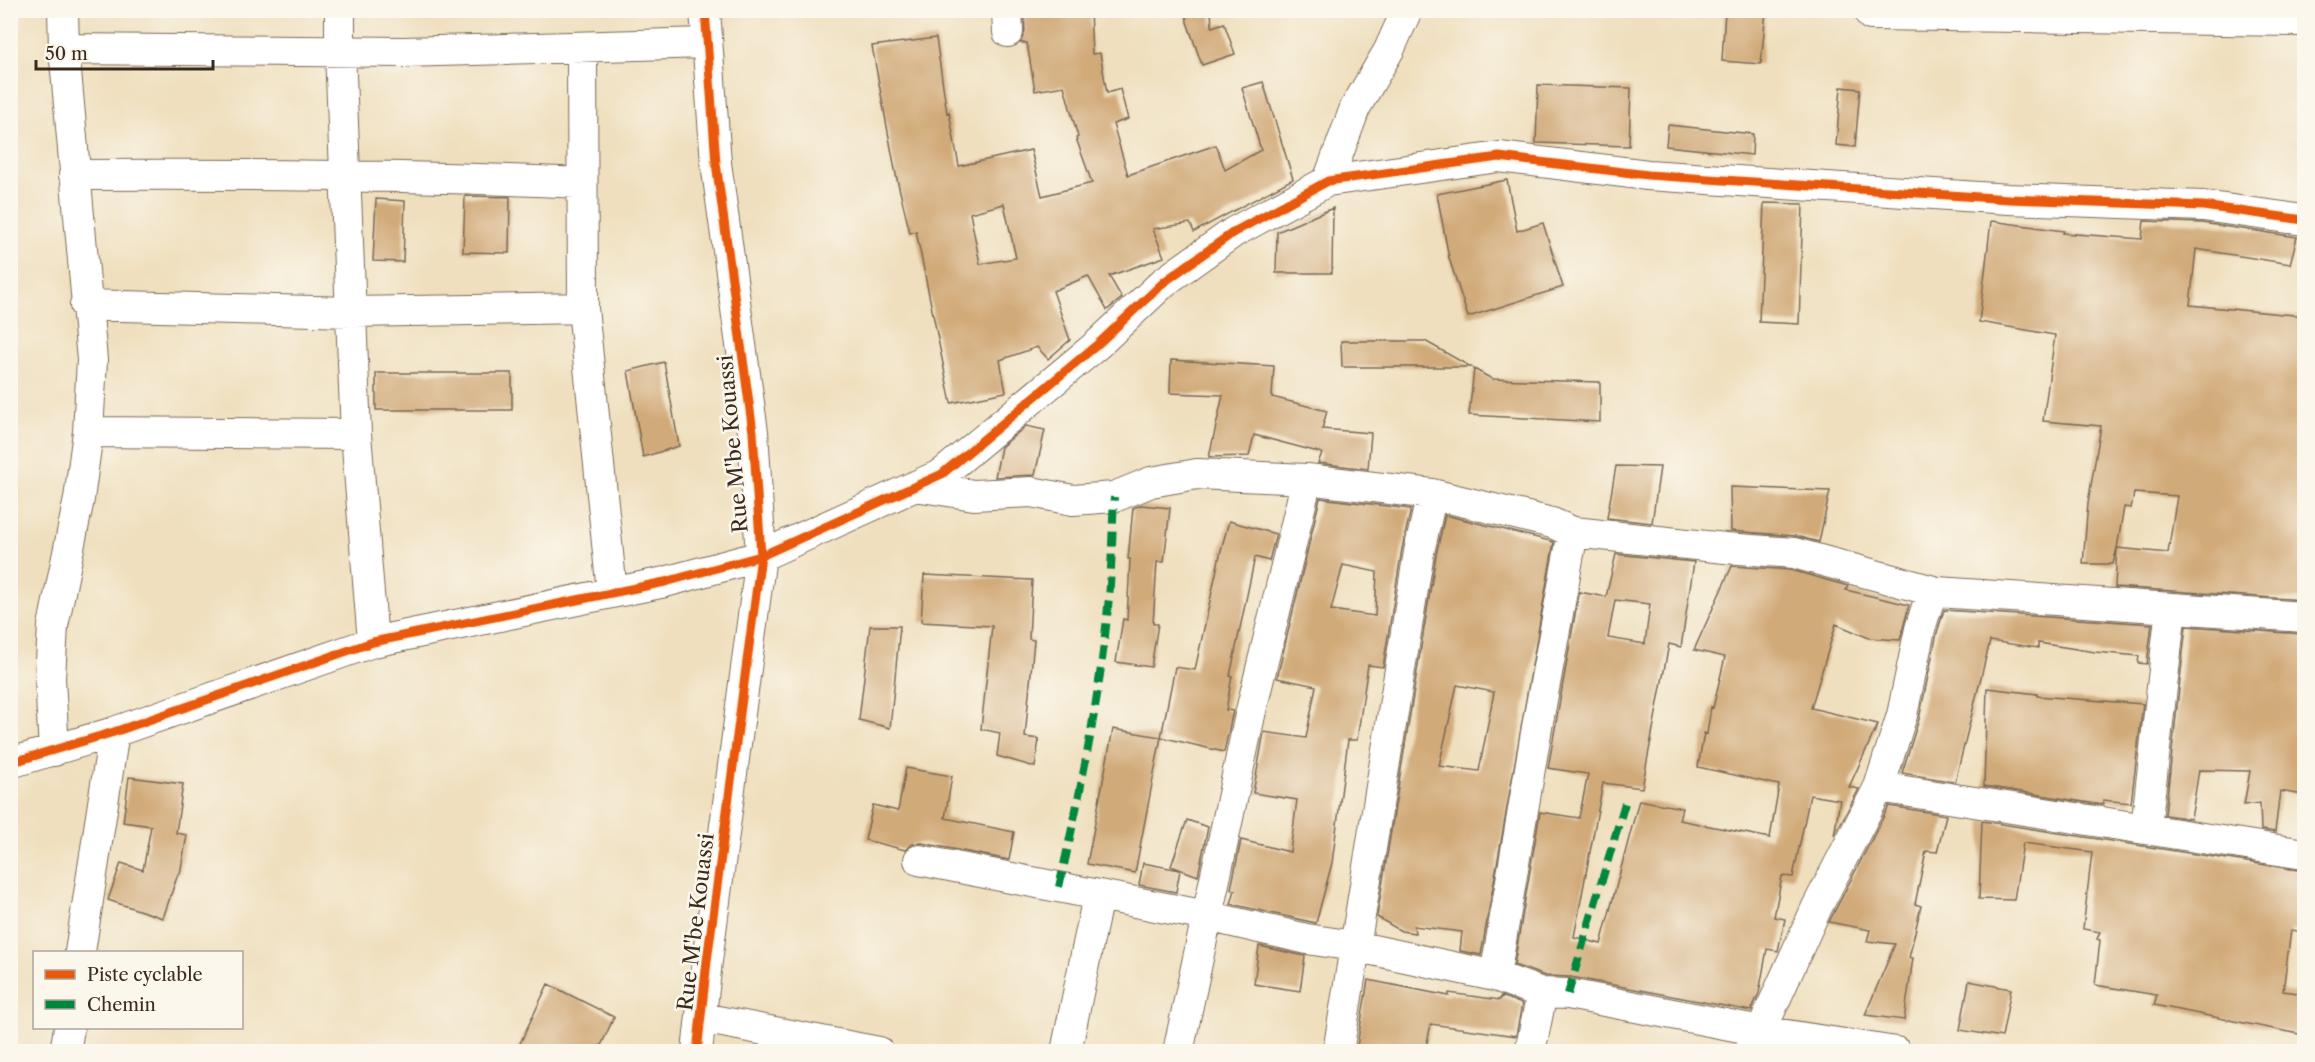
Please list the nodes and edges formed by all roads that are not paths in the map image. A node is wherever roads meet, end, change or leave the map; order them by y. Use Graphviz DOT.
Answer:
graph roads {
  1 [pos="63,10"];
  2 [pos="340,10"];
  3 [pos="705,10"];
  4 [pos="1407,10"];
  5 [pos="1870,15"];
  6 [pos="2259,16"];
  7 [pos="2304,21"];
  8 [pos="706,43"];
  9 [pos="582,48"];
  10 [pos="64,49"];
  11 [pos="340,52"];
  12 [pos="74,175"];
  13 [pos="345,176"];
  14 [pos="1328,181"];
  15 [pos="582,183"];
  16 [pos="2304,220"];
  17 [pos="85,305"];
  18 [pos="583,308"];
  19 [pos="351,312"];
  20 [pos="88,432"];
  21 [pos="356,434"];
  22 [pos="1307,478"];
  23 [pos="915,486"];
  24 [pos="1432,494"];
  25 [pos="1573,532"];
  26 [pos="761,556"];
  27 [pos="612,592"];
  28 [pos="1937,592"];
  29 [pos="2171,608"];
  30 [pos="2304,617"];
  31 [pos="373,642"];
  32 [pos="114,732"];
  33 [pos="54,751"];
  34 [pos="10,763"];
  35 [pos="1879,787"];
  36 [pos="2146,828"];
  37 [pos="2304,854"];
  38 [pos="919,860"];
  39 [pos="1098,896"];
  40 [pos="1207,916"];
  41 [pos="1354,946"];
  42 [pos="80,951"];
  43 [pos="1495,976"];
  44 [pos="1542,993"];
  45 [pos="702,1018"];
  46 [pos="69,1029"];
  47 [pos="1755,1041"];
  48 [pos="65,1052"];
  49 [pos="698,1052"];
  50 [pos="879,1052"];
  51 [pos="1066,1052"];
  52 [pos="1178,1052"];
  53 [pos="1338,1052"];
  54 [pos="1530,1052"];
  55 [pos="1896,1052"];
  1 -- 10 [label="street"];
  2 -- 11 [label="street"];
  3 -- 8 [label="street, Rue M'be Kouassi"];
  4 -- 14 [label="street"];
  5 -- 6 [label="street"];
  6 -- 7 [label="street"];
  8 -- 9 [label="street"];
  8 -- 26 [label="street, Rue M'be Kouassi"];
  9 -- 11 [label="street"];
  9 -- 15 [label="street"];
  10 -- 11 [label="street"];
  10 -- 12 [label="street"];
  11 -- 13 [label="street"];
  12 -- 13 [label="street"];
  12 -- 17 [label="street"];
  13 -- 15 [label="street"];
  13 -- 19 [label="street"];
  14 -- 16 [label="street"];
  14 -- 23 [label="street"];
  15 -- 18 [label="street"];
  17 -- 19 [label="street"];
  17 -- 20 [label="street"];
  18 -- 19 [label="street"];
  18 -- 27 [label="street"];
  19 -- 21 [label="street"];
  20 -- 21 [label="street"];
  20 -- 33 [label="street"];
  21 -- 31 [label="street"];
  22 -- 23 [label="street"];
  22 -- 24 [label="street"];
  22 -- 40 [label="street"];
  23 -- 26 [label="street"];
  24 -- 25 [label="street"];
  24 -- 41 [label="street"];
  25 -- 28 [label="street"];
  25 -- 43 [label="street"];
  26 -- 27 [label="street"];
  26 -- 45 [label="street, Rue M'be Kouassi"];
  27 -- 31 [label="street"];
  28 -- 29 [label="street"];
  28 -- 35 [label="street"];
  29 -- 30 [label="street"];
  29 -- 36 [label="street"];
  31 -- 32 [label="street"];
  32 -- 33 [label="street"];
  32 -- 42 [label="street"];
  33 -- 34 [label="street"];
  35 -- 36 [label="street"];
  35 -- 47 [label="street"];
  36 -- 37 [label="street"];
  38 -- 39 [label="street"];
  39 -- 40 [label="street"];
  39 -- 51 [label="street"];
  40 -- 41 [label="street"];
  40 -- 52 [label="street"];
  41 -- 43 [label="street"];
  41 -- 53 [label="street"];
  43 -- 44 [label="street"];
  44 -- 47 [label="street"];
  44 -- 54 [label="street"];
  45 -- 49 [label="street, Rue M'be Kouassi"];
  45 -- 50 [label="street"];
  46 -- 48 [label="street"];
  47 -- 55 [label="street"];
}
